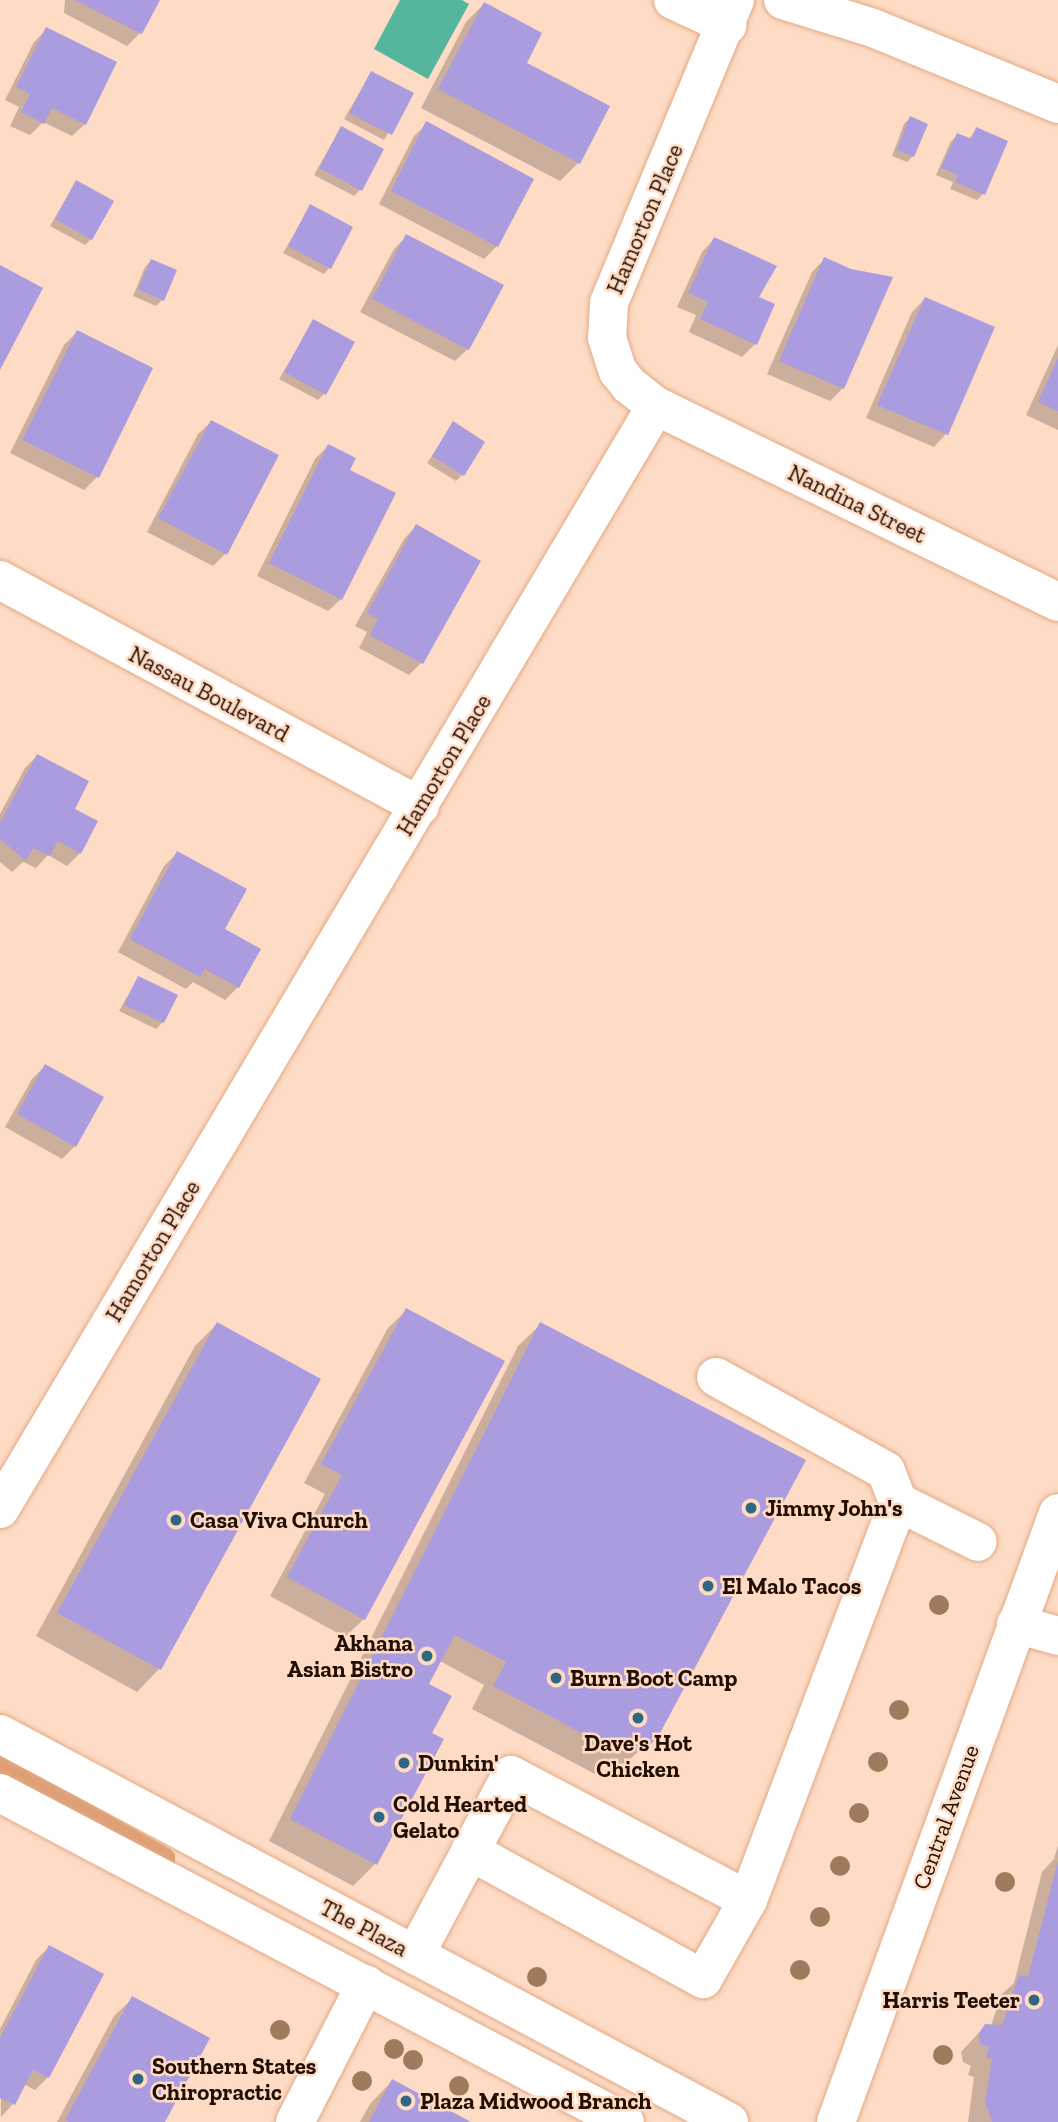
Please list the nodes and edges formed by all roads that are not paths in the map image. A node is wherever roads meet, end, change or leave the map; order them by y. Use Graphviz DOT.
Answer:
graph roads {
  1 [pos="673,0"];
  2 [pos="783,0"];
  3 [pos="731,12"];
  4 [pos="1058,104"];
  5 [pos="656,406"];
  6 [pos="0,580"];
  7 [pos="1058,602"];
  8 [pos="420,806"];
  9 [pos="716,1377"];
  10 [pos="898,1502"];
  11 [pos="0,1509"];
  12 [pos="1058,1513"];
  13 [pos="978,1542"];
  14 [pos="1016,1624"];
  15 [pos="1058,1636"];
  16 [pos="0,1734"];
  17 [pos="0,1793"];
  18 [pos="470,1851"];
  19 [pos="748,1900"];
  20 [pos="415,1955"];
  21 [pos="366,1984"];
  22 [pos="295,2122"];
  23 [pos="625,2122"];
  24 [pos="729,2122"];
  25 [pos="836,2122"];
  1 -- 3 [label="street"];
  2 -- 4 [label="street"];
  3 -- 5 [label="street, Hamorton Place"];
  5 -- 7 [label="street, Nandina Street"];
  5 -- 8 [label="street, Hamorton Place"];
  6 -- 8 [label="street, Nassau Boulevard"];
  8 -- 11 [label="street, Hamorton Place"];
  9 -- 10 [label="street"];
  10 -- 13 [label="street"];
  10 -- 19 [label="street"];
  12 -- 14 [label="street, Central Avenue"];
  14 -- 15 [label="street"];
  14 -- 25 [label="street, Central Avenue"];
  16 -- 20 [label="street, The Plaza"];
  17 -- 21 [label="street"];
  18 -- 19 [label="street"];
  18 -- 19 [label="street"];
  18 -- 20 [label="street"];
  20 -- 24 [label="street, The Plaza"];
  21 -- 22 [label="street"];
  21 -- 23 [label="street"];
}
